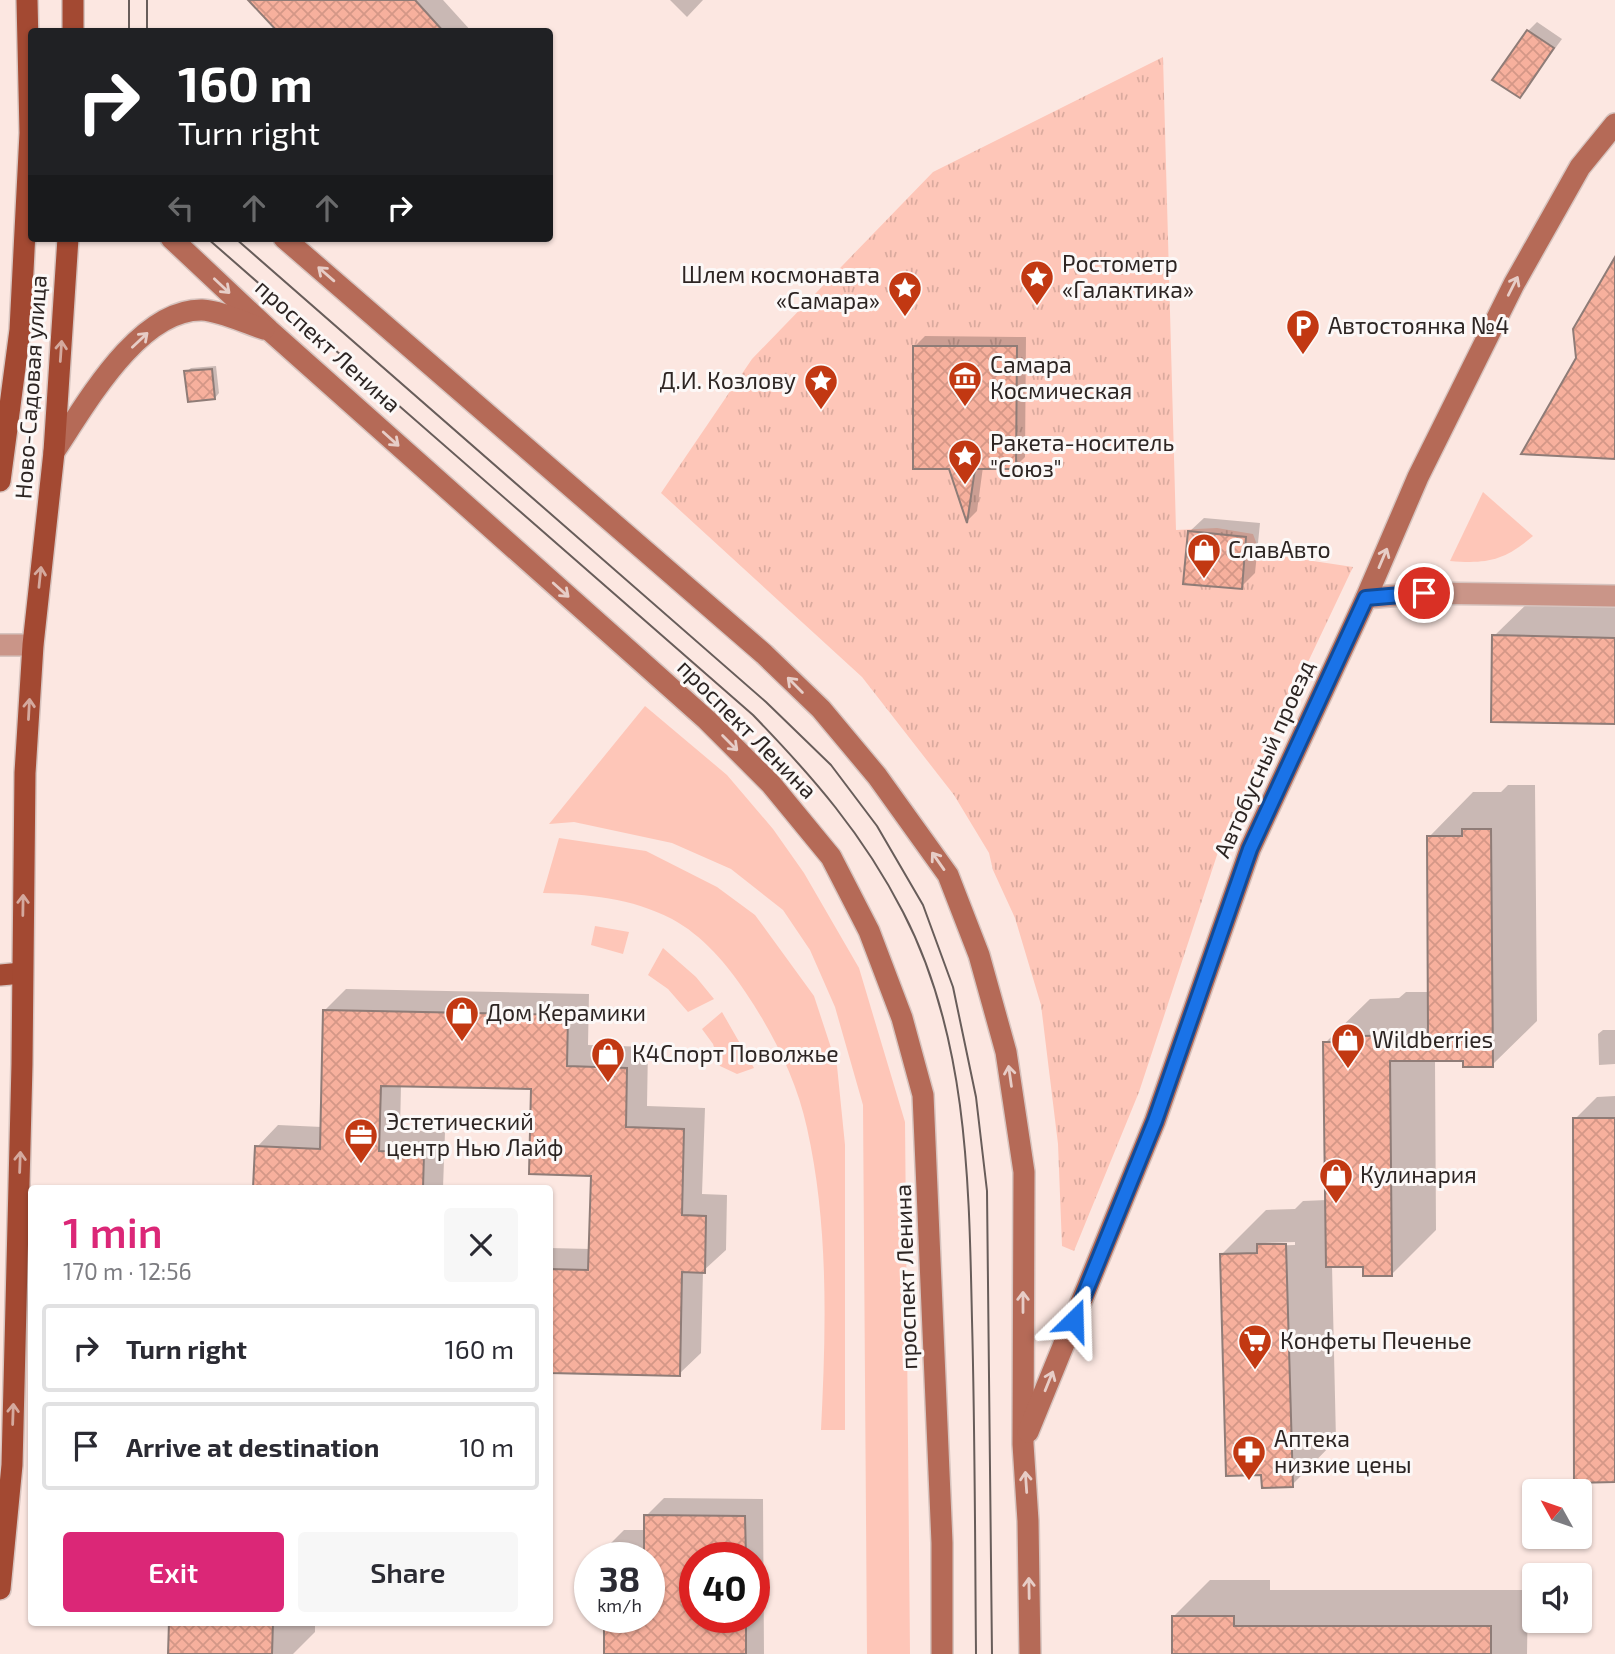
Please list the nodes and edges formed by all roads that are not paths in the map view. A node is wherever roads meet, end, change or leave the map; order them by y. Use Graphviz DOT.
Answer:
graph roads {
  1 [pos="27,0"];
  2 [pos="28,33"];
  3 [pos="1615,124"];
  4 [pos="28,187"];
  5 [pos="68,242"];
  6 [pos="175,242"];
  7 [pos="289,242"];
  8 [pos="269,330"];
  9 [pos="54,452"];
  10 [pos="0,481"];
  11 [pos="1615,596"];
  12 [pos="1366,598"];
  13 [pos="0,645"];
  14 [pos="33,645"];
  15 [pos="22,973"];
  16 [pos="0,975"];
  17 [pos="1023,1444"];
  18 [pos="0,1589"];
  19 [pos="942,1654"];
  20 [pos="1030,1654"];
  1 -- 2 [label="main road, Ново-Садовая улица"];
  12 -- 3 [label="main road, Автобусный проезд, one-way"];
  4 -- 10 [label="main road, Ново-Садовая улица"];
  9 -- 5 [label="main road, Ново-Садовая улица, one-way"];
  6 -- 8 [label="main road, проспект Ленина, one-way"];
  17 -- 7 [label="main road, one-way"];
  9 -- 8 [label="main road, one-way"];
  8 -- 19 [label="main road, проспект Ленина, one-way"];
  14 -- 9 [label="main road, Ново-Садовая улица, one-way"];
  11 -- 12 [label="street"];
  17 -- 12 [label="main road, Автобусный проезд, one-way"];
  13 -- 14 [label="street"];
  15 -- 14 [label="main road, Ново-Садовая улица, one-way"];
  15 -- 16 [label="main road"];
  18 -- 15 [label="main road, Ново-Садовая улица, one-way"];
  20 -- 17 [label="main road, one-way"];
}
